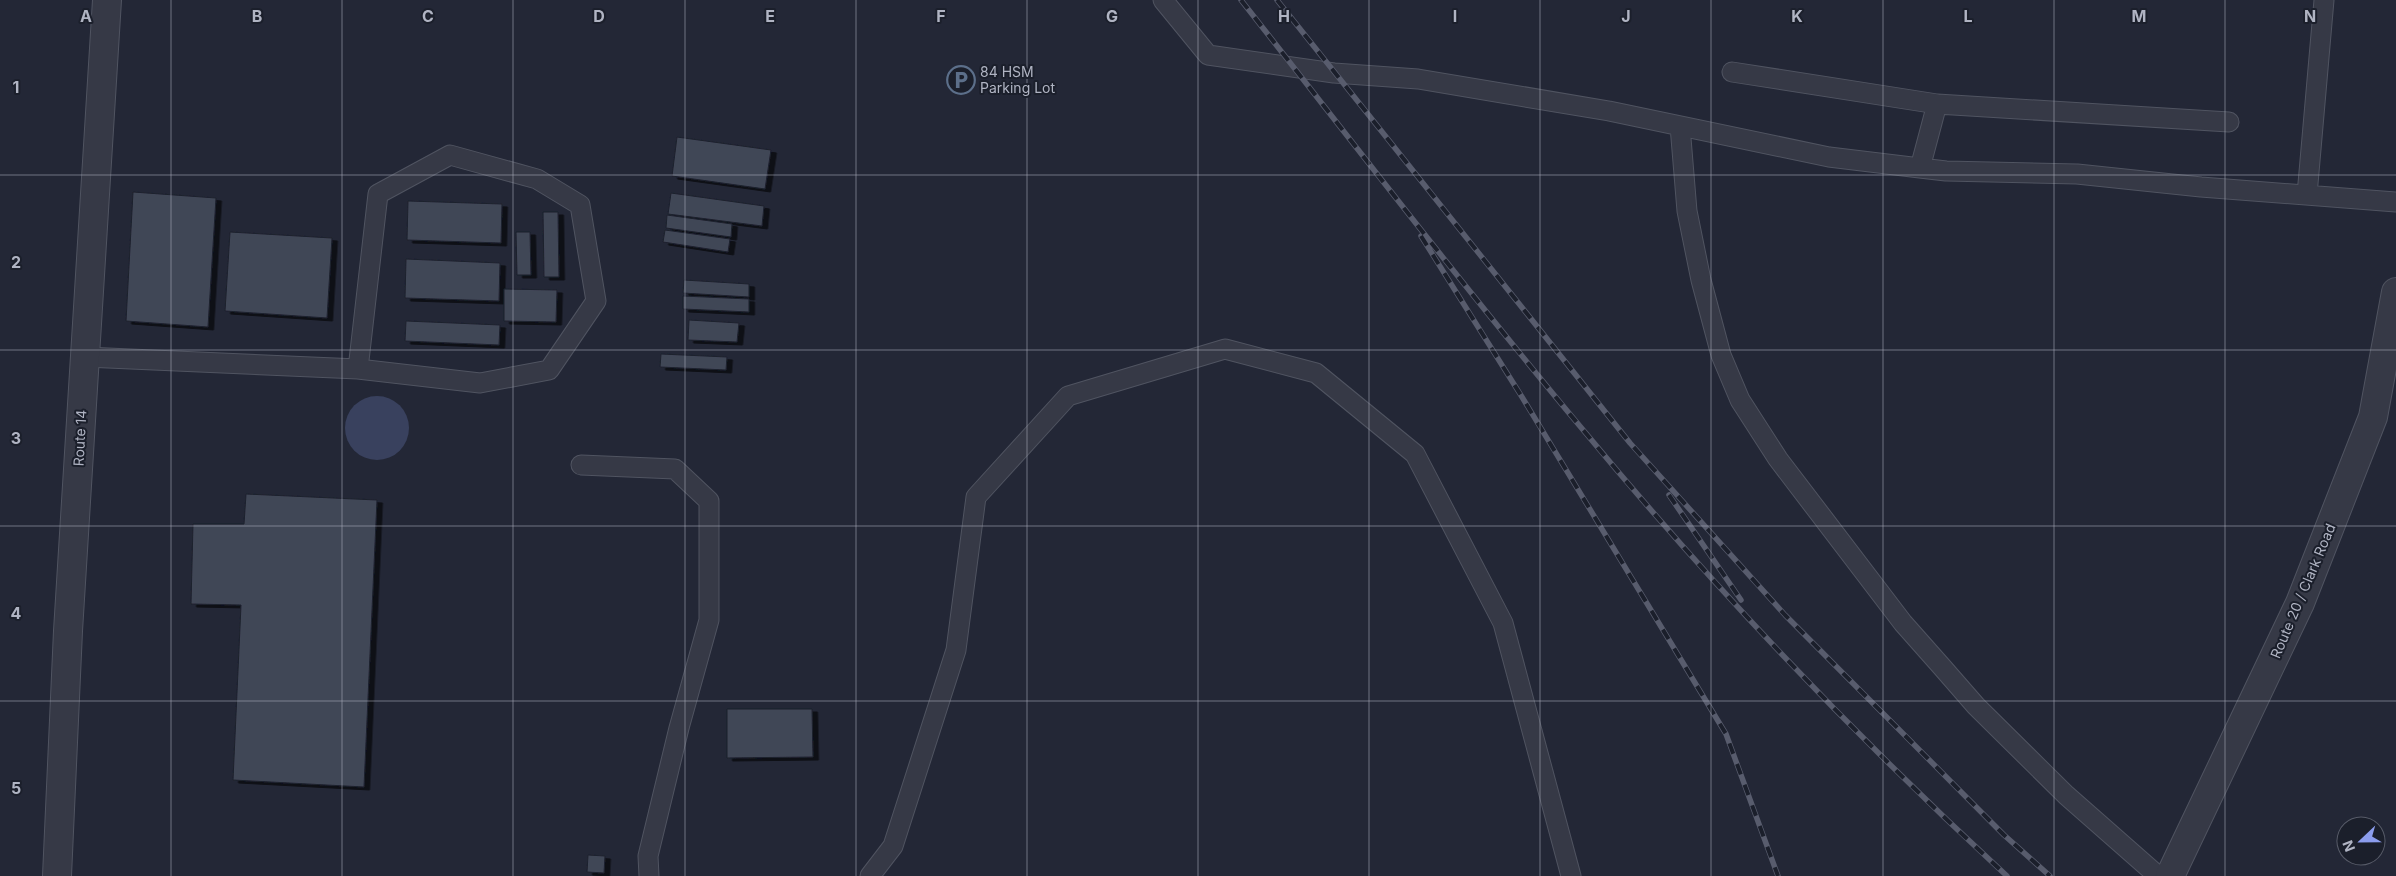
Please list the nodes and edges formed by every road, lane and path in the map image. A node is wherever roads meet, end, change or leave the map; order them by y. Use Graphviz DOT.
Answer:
graph roads {
  1 [pos="107,0"];
  2 [pos="1163,0"];
  3 [pos="2324,0"];
  4 [pos="1732,72"];
  5 [pos="1937,104"];
  6 [pos="2228,122"];
  7 [pos="1680,126"];
  8 [pos="1920,168"];
  9 [pos="2307,196"];
  10 [pos="2396,202"];
  11 [pos="2396,292"];
  12 [pos="85,356"];
  13 [pos="358,369"];
  14 [pos="581,465"];
  15 [pos="57,876"];
  16 [pos="649,876"];
  17 [pos="870,876"];
  18 [pos="1571,876"];
  19 [pos="2158,876"];
  20 [pos="2170,876"];
  1 -- 12 [label="street, Route 14"];
  2 -- 7 [label="lane"];
  3 -- 9 [label="lane"];
  4 -- 5 [label="lane"];
  5 -- 6 [label="lane"];
  5 -- 8 [label="lane"];
  7 -- 8 [label="lane"];
  7 -- 19 [label="lane"];
  8 -- 9 [label="lane"];
  9 -- 10 [label="lane"];
  11 -- 20 [label="street, Route 20 / Clark Road"];
  12 -- 13 [label="lane"];
  12 -- 15 [label="street, Route 14"];
  13 -- 13 [label="lane"];
  14 -- 16 [label="lane"];
  17 -- 18 [label="lane"];
}
